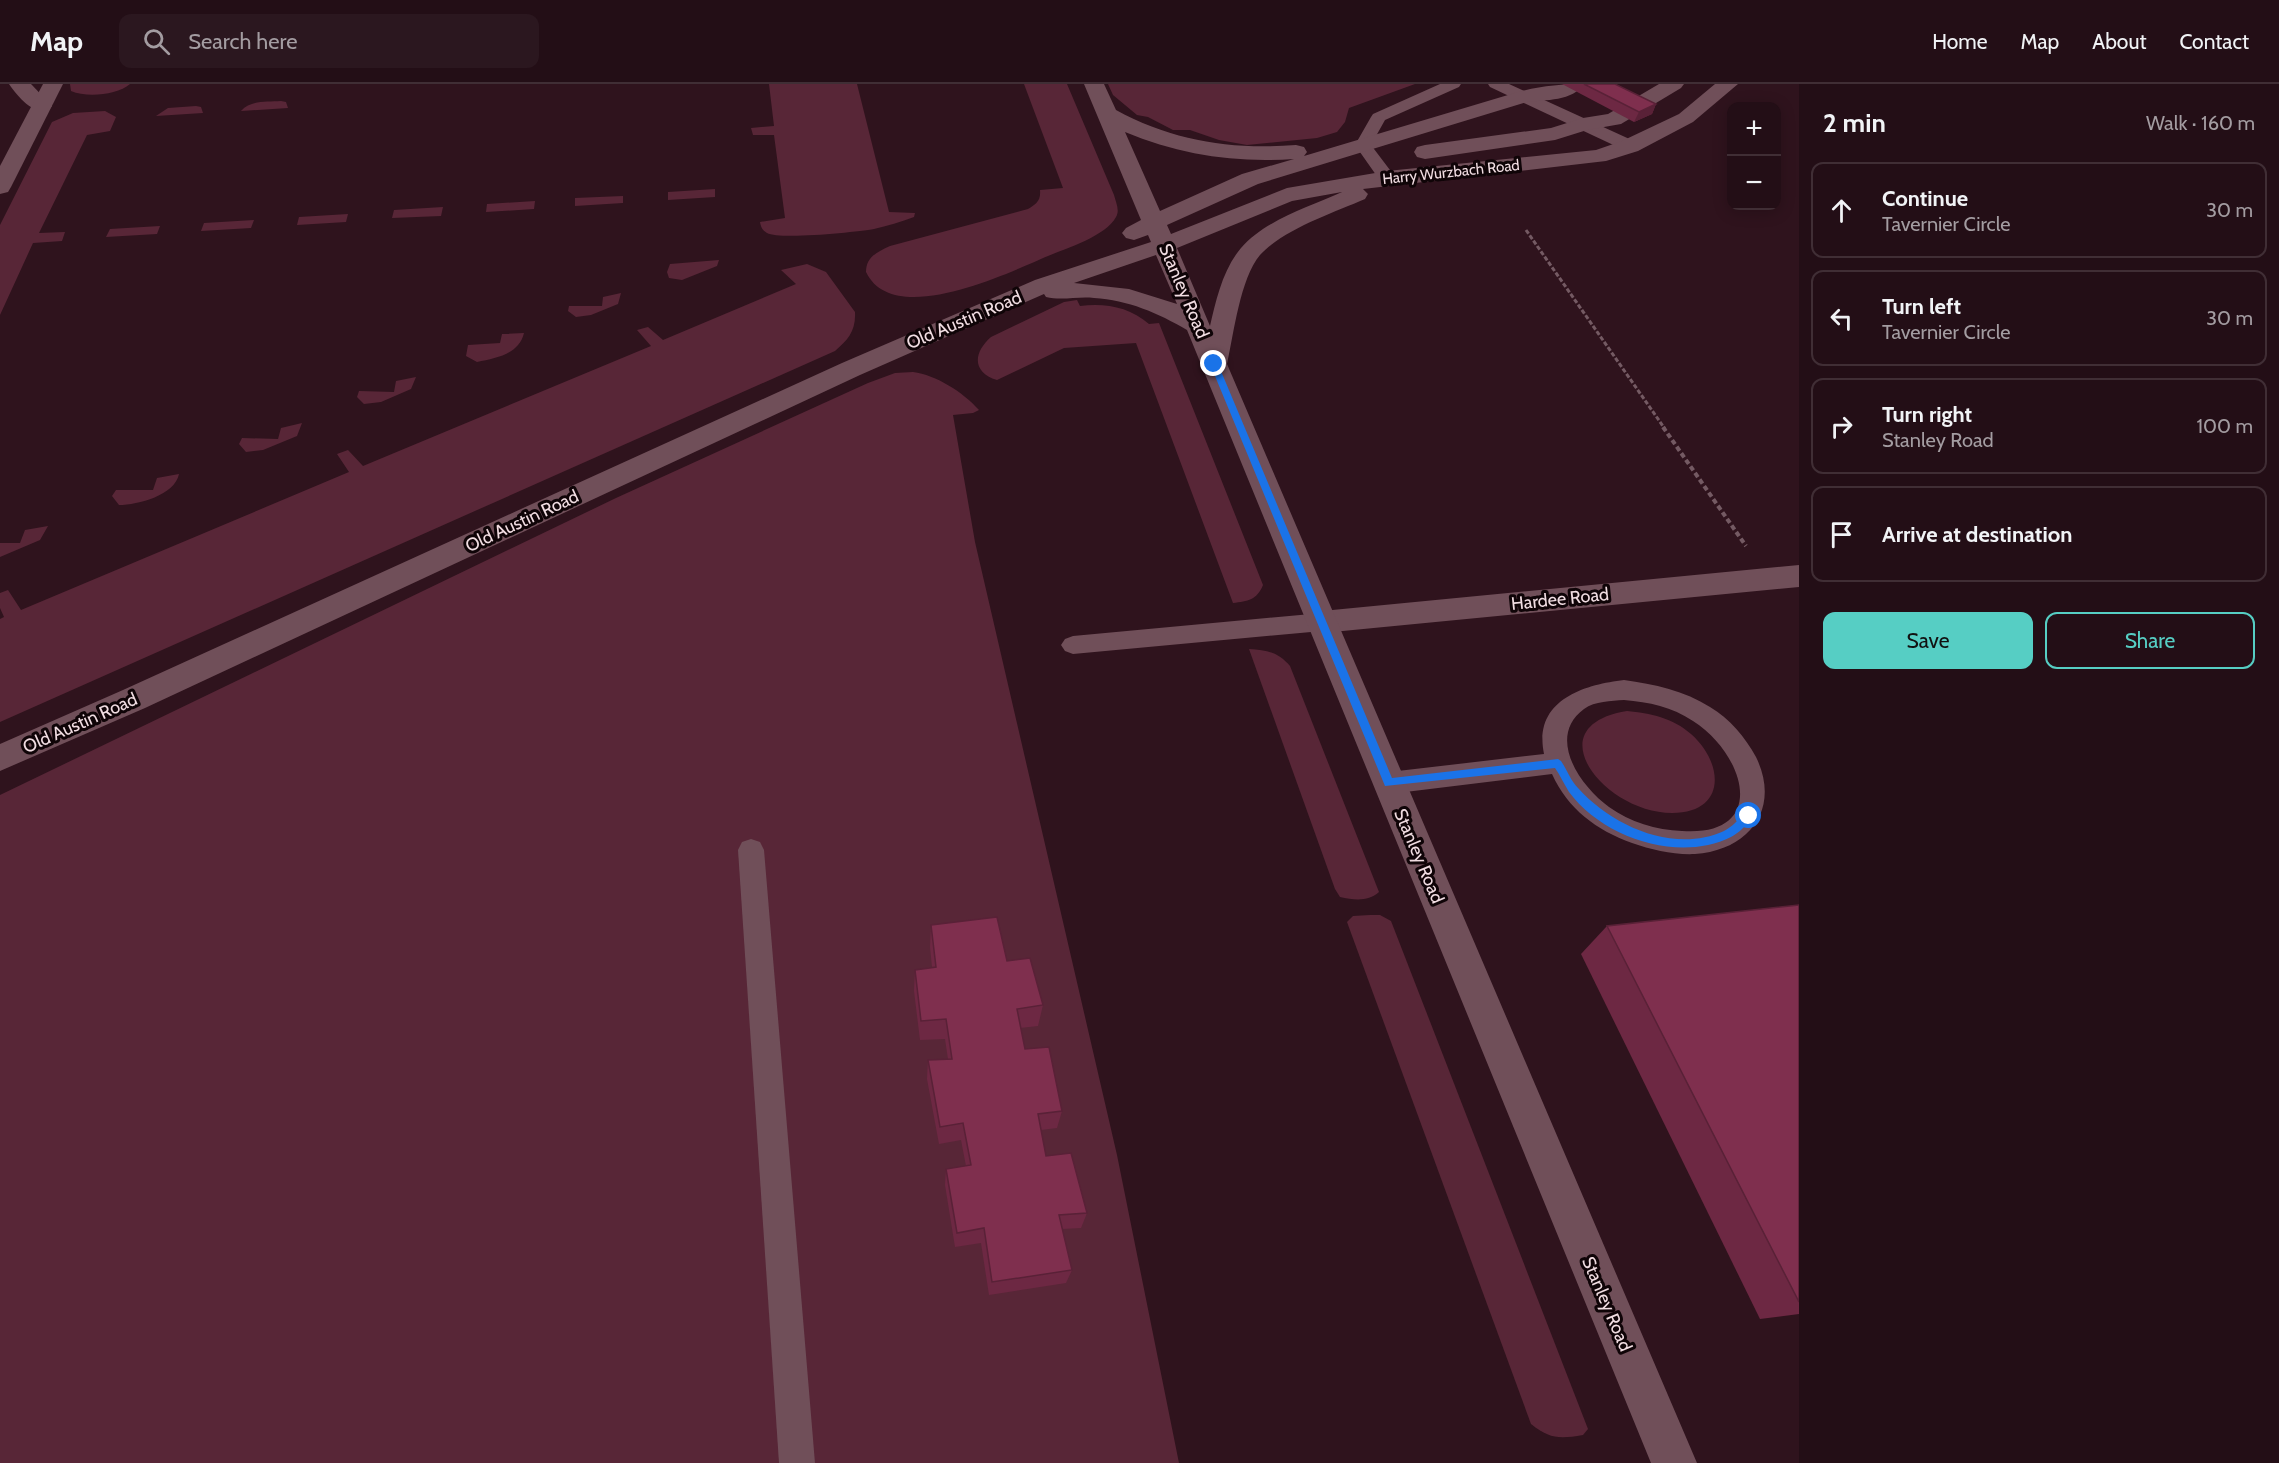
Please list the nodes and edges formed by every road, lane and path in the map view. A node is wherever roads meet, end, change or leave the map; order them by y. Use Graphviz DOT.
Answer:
graph roads {
  1 [pos="19,84"];
  2 [pos="52,84"];
  3 [pos="1094,84"];
  4 [pos="1453,84"];
  5 [pos="1496,84"];
  6 [pos="1574,84"];
  7 [pos="1640,84"];
  8 [pos="1674,84"];
  9 [pos="1728,84"];
  10 [pos="1531,90"];
  11 [pos="42,106"];
  12 [pos="1106,113"];
  13 [pos="1583,124"];
  14 [pos="1629,146"];
  15 [pos="1367,151"];
  16 [pos="1387,178"];
  17 [pos="0,187"];
  18 [pos="1154,222"];
  19 [pos="1526,230"];
  20 [pos="1164,245"];
  21 [pos="1044,285"];
  22 [pos="1011,300"];
  23 [pos="1198,326"];
  24 [pos="1214,364"];
  25 [pos="1752,554"];
  26 [pos="1799,576"];
  27 [pos="1322,622"];
  28 [pos="1072,645"];
  29 [pos="0,758"];
  30 [pos="1558,763"];
  31 [pos="1389,783"];
  32 [pos="751,850"];
  33 [pos="797,1463"];
  34 [pos="1674,1463"];
  1 -- 11 [label="street"];
  2 -- 11 [label="street"];
  3 -- 12 [label="street, Stanley Road"];
  4 -- 15 [label="lane"];
  5 -- 10 [label="lane"];
  6 -- 10 [label="street, Harry Wurzbach Road"];
  7 -- 13 [label="street, Harry Wurzbach Road"];
  8 -- 13 [label="street, Harry Wurzbach Road"];
  9 -- 14 [label="street, Harry Wurzbach Road"];
  10 -- 13 [label="lane"];
  10 -- 15 [label="street, Harry Wurzbach Road"];
  11 -- 17 [label="street"];
  12 -- 15 [label="street"];
  12 -- 18 [label="street, Stanley Road"];
  13 -- 14 [label="lane"];
  13 -- 15 [label="street, Harry Wurzbach Road"];
  14 -- 16 [label="street, Harry Wurzbach Road"];
  15 -- 16 [label="lane"];
  15 -- 18 [label="street, Harry Wurzbach Road"];
  16 -- 20 [label="street, Harry Wurzbach Road"];
  16 -- 24 [label="street"];
  18 -- 20 [label="street, Stanley Road"];
  18 -- 21 [label="street, Old Austin Road"];
  19 -- 25 [label="path"];
  20 -- 21 [label="street, Old Austin Road"];
  20 -- 23 [label="street, Stanley Road"];
  21 -- 22 [label="street, Old Austin Road"];
  22 -- 23 [label="street"];
  22 -- 29 [label="street, Old Austin Road"];
  23 -- 24 [label="street, Stanley Road"];
  24 -- 27 [label="street, Stanley Road"];
  26 -- 27 [label="street, Hardee Road"];
  27 -- 28 [label="lane"];
  27 -- 31 [label="street, Stanley Road"];
  30 -- 30 [label="lane"];
  30 -- 31 [label="lane"];
  31 -- 34 [label="street, Stanley Road"];
  32 -- 33 [label="lane"];
}
